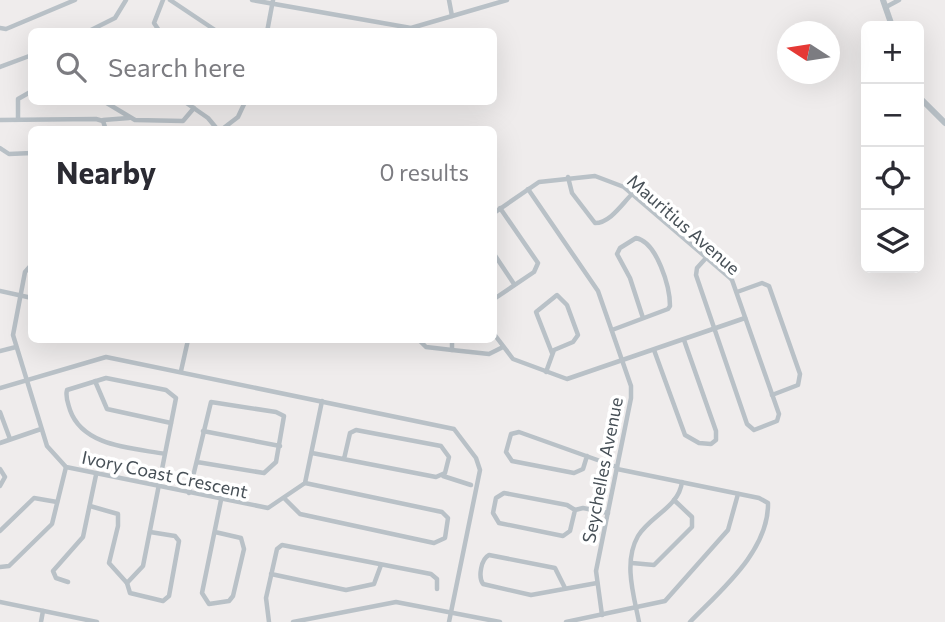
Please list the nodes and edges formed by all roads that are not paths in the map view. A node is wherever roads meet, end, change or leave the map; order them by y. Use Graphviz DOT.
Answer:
graph roads {
  1 [pos="75,0"];
  2 [pos="126,0"];
  3 [pos="163,0"];
  4 [pos="170,0"];
  5 [pos="252,0"];
  6 [pos="449,0"];
  7 [pos="507,0"];
  8 [pos="899,0"];
  9 [pos="273,2"];
  10 [pos="885,4"];
  11 [pos="452,16"];
  12 [pos="890,21"];
  13 [pos="0,28"];
  14 [pos="95,28"];
  15 [pos="157,28"];
  16 [pos="212,28"];
  17 [pos="268,28"];
  18 [pos="409,28"];
  19 [pos="417,28"];
  20 [pos="28,56"];
  21 [pos="0,67"];
  22 [pos="28,94"];
  23 [pos="924,102"];
  24 [pos="110,105"];
  25 [pos="190,105"];
  26 [pos="244,105"];
  27 [pos="194,108"];
  28 [pos="130,118"];
  29 [pos="18,119"];
  30 [pos="0,120"];
  31 [pos="102,120"];
  32 [pos="945,123"];
  33 [pos="104,126"];
  34 [pos="215,126"];
  35 [pos="226,126"];
  36 [pos="0,148"];
  37 [pos="28,153"];
  38 [pos="568,177"];
  39 [pos="528,189"];
  40 [pos="632,194"];
  41 [pos="500,208"];
  42 [pos="497,210"];
  43 [pos="497,258"];
  44 [pos="706,258"];
  45 [pos="28,267"];
  46 [pos="514,284"];
  47 [pos="0,291"];
  48 [pos="737,292"];
  49 [pos="20,295"];
  50 [pos="28,297"];
  51 [pos="497,297"];
  52 [pos="643,318"];
  53 [pos="746,318"];
  54 [pos="715,329"];
  55 [pos="612,330"];
  56 [pos="497,339"];
  57 [pos="684,340"];
  58 [pos="187,343"];
  59 [pos="422,343"];
  60 [pos="452,343"];
  61 [pos="16,347"];
  62 [pos="503,348"];
  63 [pos="654,350"];
  64 [pos="0,351"];
  65 [pos="452,351"];
  66 [pos="552,353"];
  67 [pos="622,360"];
  68 [pos="181,371"];
  69 [pos="546,372"];
  70 [pos="26,380"];
  71 [pos="94,381"];
  72 [pos="0,388"];
  73 [pos="772,395"];
  74 [pos="322,401"];
  75 [pos="0,412"];
  76 [pos="171,424"];
  77 [pos="41,429"];
  78 [pos="203,431"];
  79 [pos="10,439"];
  80 [pos="0,443"];
  81 [pos="280,446"];
  82 [pos="312,453"];
  83 [pos="165,454"];
  84 [pos="587,456"];
  85 [pos="344,459"];
  86 [pos="197,462"];
  87 [pos="66,467"];
  88 [pos="0,468"];
  89 [pos="617,468"];
  90 [pos="96,475"];
  91 [pos="443,477"];
  92 [pos="682,482"];
  93 [pos="305,483"];
  94 [pos="471,485"];
  95 [pos="0,486"];
  96 [pos="160,487"];
  97 [pos="189,493"];
  98 [pos="738,494"];
  99 [pos="284,498"];
  100 [pos="221,500"];
  101 [pos="674,500"];
  102 [pos="57,502"];
  103 [pos="90,506"];
  104 [pos="575,510"];
  105 [pos="608,513"];
  106 [pos="0,531"];
  107 [pos="150,531"];
  108 [pos="215,532"];
  109 [pos="632,563"];
  110 [pos="381,565"];
  111 [pos="0,567"];
  112 [pos="271,574"];
  113 [pos="68,582"];
  114 [pos="127,583"];
  115 [pos="597,583"];
  116 [pos="565,588"];
  117 [pos="437,589"];
  118 [pos="0,602"];
  119 [pos="637,608"];
  120 [pos="43,611"];
  121 [pos="451,612"];
  122 [pos="602,615"];
  123 [pos="75,620"];
  124 [pos="484,620"];
  125 [pos="41,622"];
  126 [pos="97,622"];
  127 [pos="270,622"];
  128 [pos="293,622"];
  129 [pos="449,622"];
  130 [pos="500,622"];
  131 [pos="566,622"];
  132 [pos="639,622"];
  133 [pos="690,622"];
  1 -- 13 [label="street"];
  2 -- 14 [label="street"];
  3 -- 15 [label="street"];
  4 -- 16 [label="street"];
  5 -- 9 [label="street"];
  6 -- 11 [label="street"];
  7 -- 11 [label="street"];
  8 -- 10 [label="street"];
  9 -- 17 [label="street"];
  9 -- 18 [label="street"];
  10 -- 12 [label="street"];
  11 -- 19 [label="street"];
  20 -- 21 [label="street"];
  22 -- 29 [label="street"];
  23 -- 32 [label="street"];
  24 -- 28 [label="street"];
  25 -- 27 [label="street"];
  26 -- 35 [label="street"];
  27 -- 28 [label="street"];
  27 -- 34 [label="street"];
  28 -- 31 [label="street"];
  29 -- 30 [label="street"];
  29 -- 31 [label="street"];
  31 -- 33 [label="street"];
  36 -- 37 [label="street"];
  38 -- 39 [label="street, Mauritius Avenue"];
  38 -- 40 [label="street, Mauritius Avenue"];
  38 -- 40 [label="street"];
  39 -- 41 [label="street, Mauritius Avenue"];
  39 -- 55 [label="street, Seychelles Avenue"];
  40 -- 44 [label="street, Mauritius Avenue"];
  41 -- 42 [label="street, Mauritius Avenue"];
  41 -- 46 [label="street"];
  43 -- 46 [label="street"];
  44 -- 48 [label="street, Mauritius Avenue"];
  44 -- 54 [label="street"];
  45 -- 49 [label="street, Ivory Coast Crescent"];
  46 -- 51 [label="street"];
  47 -- 49 [label="street"];
  48 -- 53 [label="street, Mauritius Avenue"];
  48 -- 73 [label="street"];
  49 -- 50 [label="street"];
  49 -- 61 [label="street, Ivory Coast Crescent"];
  52 -- 52 [label="street"];
  52 -- 55 [label="street"];
  53 -- 54 [label="street"];
  53 -- 73 [label="street, Mauritius Avenue"];
  54 -- 57 [label="street"];
  54 -- 73 [label="street, Mauritius Avenue"];
  55 -- 67 [label="street, Seychelles Avenue"];
  56 -- 62 [label="street"];
  57 -- 63 [label="street"];
  57 -- 63 [label="street"];
  58 -- 68 [label="street"];
  59 -- 65 [label="street"];
  60 -- 65 [label="street"];
  61 -- 64 [label="street"];
  61 -- 70 [label="street, Ivory Coast Crescent"];
  62 -- 65 [label="street"];
  62 -- 69 [label="street"];
  63 -- 67 [label="street"];
  66 -- 66 [label="street"];
  66 -- 69 [label="street"];
  67 -- 69 [label="street"];
  67 -- 89 [label="street, Seychelles Avenue"];
  68 -- 70 [label="street"];
  68 -- 74 [label="street"];
  70 -- 72 [label="street"];
  70 -- 77 [label="street, Ivory Coast Crescent"];
  71 -- 76 [label="street"];
  71 -- 76 [label="street"];
  71 -- 83 [label="street"];
  74 -- 82 [label="street"];
  74 -- 121 [label="street"];
  75 -- 79 [label="street"];
  76 -- 83 [label="street"];
  77 -- 79 [label="street"];
  77 -- 87 [label="street, Ivory Coast Crescent"];
  78 -- 81 [label="street"];
  78 -- 81 [label="street"];
  78 -- 86 [label="street"];
  79 -- 80 [label="street"];
  81 -- 86 [label="street"];
  82 -- 85 [label="street"];
  82 -- 93 [label="street"];
  83 -- 96 [label="street"];
  84 -- 84 [label="street"];
  84 -- 89 [label="street"];
  85 -- 91 [label="street"];
  85 -- 91 [label="street"];
  86 -- 97 [label="street"];
  87 -- 90 [label="street, Ivory Coast Crescent"];
  87 -- 102 [label="street"];
  88 -- 95 [label="street"];
  89 -- 92 [label="street"];
  89 -- 105 [label="street, Seychelles Avenue"];
  90 -- 96 [label="street, Ivory Coast Crescent"];
  90 -- 103 [label="street"];
  91 -- 94 [label="street"];
  92 -- 98 [label="street"];
  92 -- 101 [label="street"];
  93 -- 99 [label="street, Ivory Coast Crescent"];
  93 -- 99 [label="street"];
  96 -- 97 [label="street, Ivory Coast Crescent"];
  96 -- 107 [label="street"];
  97 -- 100 [label="street, Ivory Coast Crescent"];
  98 -- 119 [label="street"];
  98 -- 133 [label="street"];
  99 -- 100 [label="street, Ivory Coast Crescent"];
  100 -- 108 [label="street"];
  101 -- 109 [label="street"];
  101 -- 109 [label="street"];
  102 -- 106 [label="street"];
  102 -- 111 [label="street"];
  103 -- 113 [label="street"];
  103 -- 114 [label="street"];
  104 -- 104 [label="street"];
  104 -- 105 [label="street"];
  105 -- 115 [label="street, Seychelles Avenue"];
  107 -- 114 [label="street"];
  107 -- 114 [label="street"];
  108 -- 108 [label="street"];
  109 -- 119 [label="street"];
  110 -- 112 [label="street"];
  110 -- 112 [label="street"];
  110 -- 117 [label="street"];
  112 -- 127 [label="street"];
  115 -- 116 [label="street"];
  115 -- 122 [label="street, Seychelles Avenue"];
  116 -- 116 [label="street"];
  118 -- 120 [label="street"];
  119 -- 122 [label="street"];
  119 -- 132 [label="street"];
  120 -- 123 [label="street"];
  120 -- 125 [label="street"];
  121 -- 124 [label="street"];
  121 -- 128 [label="street"];
  121 -- 129 [label="street"];
  122 -- 131 [label="street"];
  123 -- 126 [label="street"];
  124 -- 130 [label="street"];
}
